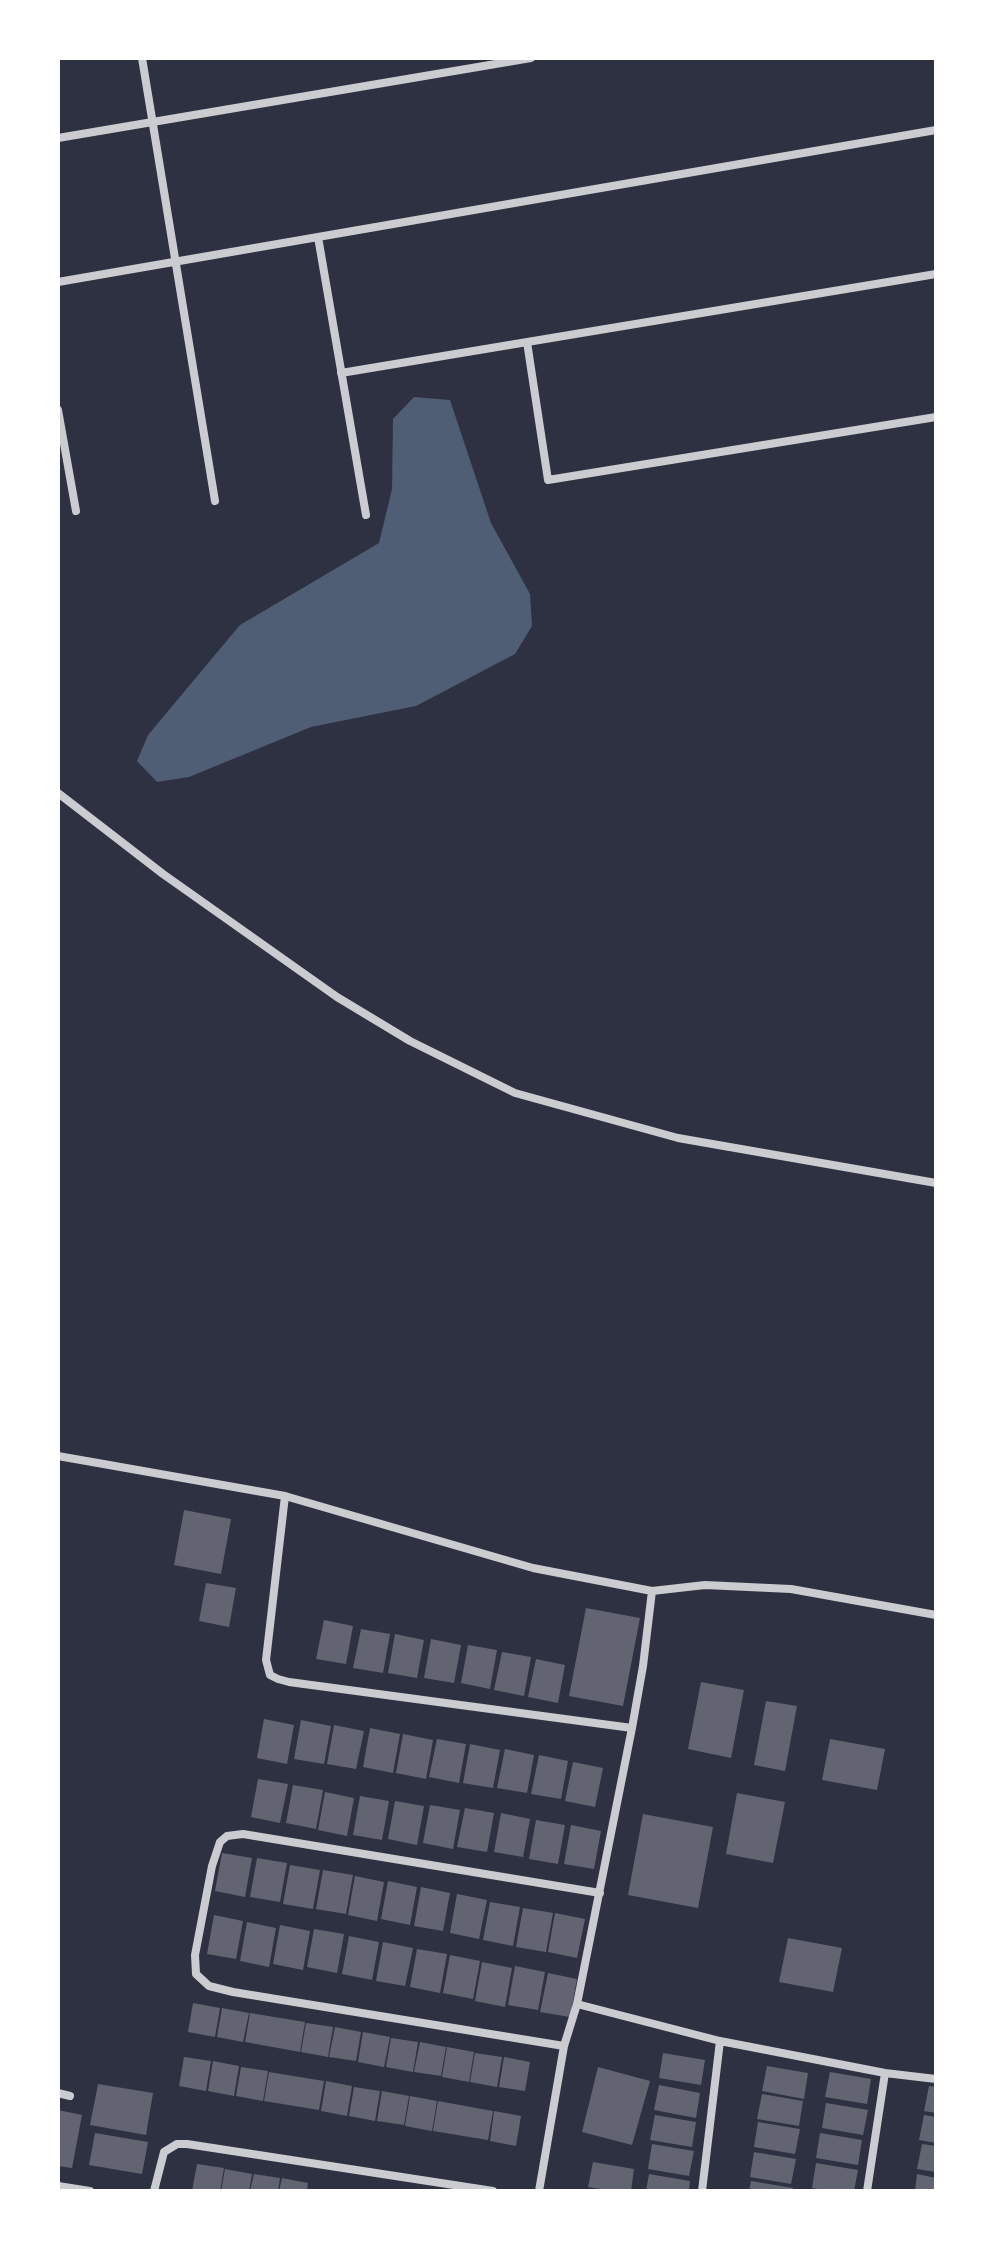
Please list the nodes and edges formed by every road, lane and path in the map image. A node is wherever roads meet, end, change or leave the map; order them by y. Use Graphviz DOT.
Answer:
graph roads {
  1 [pos="142,58"];
  2 [pos="531,58"];
  3 [pos="152,122"];
  4 [pos="936,130"];
  5 [pos="58,138"];
  6 [pos="318,237"];
  7 [pos="175,262"];
  8 [pos="936,274"];
  9 [pos="58,282"];
  10 [pos="527,342"];
  11 [pos="341,373"];
  12 [pos="58,410"];
  13 [pos="936,417"];
  14 [pos="215,501"];
  15 [pos="76,511"];
  16 [pos="366,515"];
  17 [pos="58,793"];
  18 [pos="936,1183"];
  19 [pos="58,1456"];
  20 [pos="285,1496"];
  21 [pos="652,1591"];
  22 [pos="936,1615"];
  23 [pos="632,1728"];
  24 [pos="600,1893"];
  25 [pos="577,2004"];
  26 [pos="720,2041"];
  27 [pos="564,2046"];
  28 [pos="885,2073"];
  29 [pos="936,2079"];
  30 [pos="58,2093"];
  31 [pos="70,2096"];
  32 [pos="58,2186"];
  33 [pos="90,2191"];
  34 [pos="154,2191"];
  35 [pos="493,2191"];
  36 [pos="539,2191"];
  37 [pos="702,2191"];
  38 [pos="867,2191"];
  1 -- 3 [label="street"];
  2 -- 3 [label="street"];
  3 -- 5 [label="street"];
  3 -- 7 [label="street"];
  4 -- 6 [label="street"];
  6 -- 7 [label="street"];
  6 -- 11 [label="street"];
  7 -- 9 [label="street"];
  7 -- 14 [label="street"];
  8 -- 10 [label="street"];
  10 -- 11 [label="street"];
  10 -- 13 [label="street"];
  11 -- 16 [label="street"];
  12 -- 15 [label="street"];
  17 -- 18 [label="street"];
  19 -- 20 [label="street"];
  20 -- 21 [label="street"];
  20 -- 23 [label="street"];
  21 -- 22 [label="street"];
  21 -- 23 [label="street"];
  23 -- 24 [label="street"];
  24 -- 25 [label="street"];
  24 -- 27 [label="street"];
  25 -- 26 [label="street"];
  25 -- 27 [label="street"];
  26 -- 28 [label="street"];
  26 -- 37 [label="street"];
  27 -- 36 [label="street"];
  28 -- 29 [label="street"];
  28 -- 38 [label="street"];
  30 -- 31 [label="street"];
  32 -- 33 [label="street"];
  34 -- 35 [label="street"];
}
